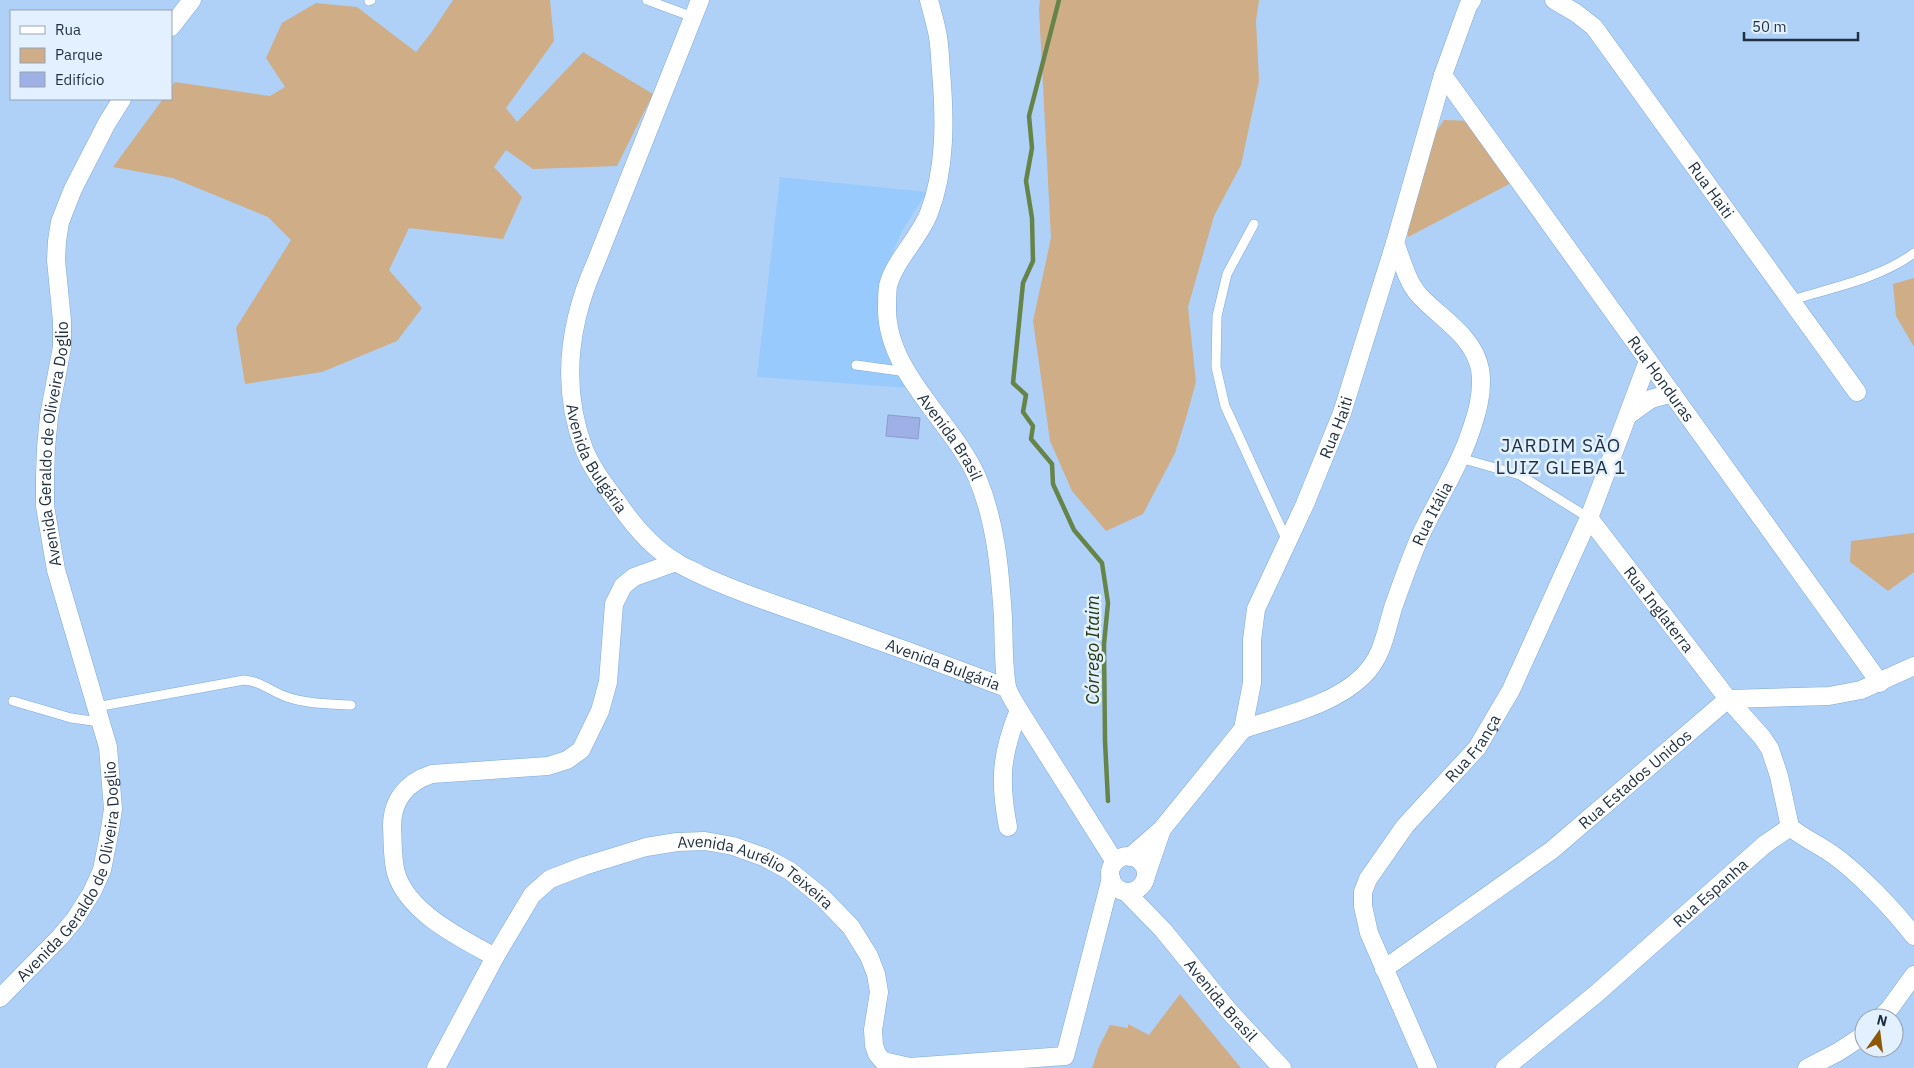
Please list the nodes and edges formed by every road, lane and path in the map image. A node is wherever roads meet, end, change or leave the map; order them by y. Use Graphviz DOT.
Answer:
graph roads {
  1 [pos="192,0"];
  2 [pos="647,0"];
  3 [pos="700,0"];
  4 [pos="929,0"];
  5 [pos="1472,0"];
  6 [pos="1554,0"];
  7 [pos="693,17"];
  8 [pos="172,26"];
  9 [pos="1443,75"];
  10 [pos="121,100"];
  11 [pos="1254,224"];
  12 [pos="1395,244"];
  13 [pos="1914,254"];
  14 [pos="1792,300"];
  15 [pos="1648,361"];
  16 [pos="856,365"];
  17 [pos="907,372"];
  18 [pos="1857,392"];
  19 [pos="1672,393"];
  20 [pos="1630,414"];
  21 [pos="1460,458"];
  22 [pos="1589,518"];
  23 [pos="1287,542"];
  24 [pos="676,562"];
  25 [pos="1914,666"];
  26 [pos="1880,683"];
  27 [pos="1007,688"];
  28 [pos="1728,699"];
  29 [pos="13,701"];
  30 [pos="351,705"];
  31 [pos="1019,710"];
  32 [pos="98,714"];
  33 [pos="1243,728"];
  34 [pos="1008,827"];
  35 [pos="1790,827"];
  36 [pos="1162,828"];
  37 [pos="1118,866"];
  38 [pos="1145,879"];
  39 [pos="1126,892"];
  40 [pos="1163,930"];
  41 [pos="1914,936"];
  42 [pos="495,958"];
  43 [pos="1384,969"];
  44 [pos="1914,975"];
  45 [pos="0,998"];
  46 [pos="1890,1008"];
  47 [pos="1854,1042"];
  48 [pos="436,1068"];
  49 [pos="1282,1068"];
  50 [pos="1428,1068"];
  51 [pos="1505,1068"];
  52 [pos="1807,1068"];
  1 -- 8 [label="street"];
  2 -- 7 [label="lane"];
  3 -- 7 [label="street, Avenida Bulgária"];
  4 -- 17 [label="street, Avenida Brasil"];
  5 -- 9 [label="street, Rua Haiti"];
  6 -- 14 [label="street, Rua Haiti"];
  7 -- 24 [label="street, Avenida Bulgária"];
  9 -- 12 [label="street, Rua Haiti"];
  9 -- 15 [label="street, Rua Honduras"];
  10 -- 32 [label="street, Avenida Geraldo de Oliveira Doglio"];
  11 -- 23 [label="lane"];
  12 -- 21 [label="street, Rua Itália"];
  12 -- 23 [label="street, Rua Haiti"];
  13 -- 14 [label="lane"];
  14 -- 18 [label="street, Rua Haiti"];
  15 -- 19 [label="street, Rua Honduras"];
  15 -- 20 [label="street, Rua França"];
  16 -- 17 [label="lane"];
  17 -- 27 [label="street, Avenida Brasil"];
  19 -- 20 [label="street"];
  19 -- 26 [label="street, Rua Honduras"];
  20 -- 22 [label="street, Rua França"];
  21 -- 22 [label="lane, Rua Inglaterra"];
  21 -- 33 [label="street, Rua Itália"];
  22 -- 28 [label="street, Rua Inglaterra"];
  22 -- 43 [label="street, Rua França"];
  23 -- 33 [label="street, Rua Haiti"];
  24 -- 27 [label="street, Avenida Bulgária"];
  24 -- 42 [label="street"];
  25 -- 26 [label="street"];
  26 -- 28 [label="street"];
  27 -- 31 [label="street, Avenida Brasil"];
  28 -- 35 [label="street, Rua Inglaterra"];
  28 -- 43 [label="street, Rua Estados Unidos"];
  29 -- 32 [label="lane"];
  30 -- 32 [label="lane"];
  31 -- 34 [label="street"];
  31 -- 37 [label="street, Avenida Brasil"];
  32 -- 45 [label="street, Avenida Geraldo de Oliveira Doglio"];
  33 -- 36 [label="street, Rua Haiti"];
  35 -- 41 [label="street"];
  35 -- 51 [label="street, Rua Espanha"];
  36 -- 37 [label="street, Rua Haiti"];
  36 -- 38 [label="street, Rua Haiti"];
  37 -- 38 [label="street"];
  37 -- 39 [label="street"];
  37 -- 42 [label="street, Avenida Aurélio Teixeira"];
  38 -- 39 [label="street"];
  38 -- 40 [label="street, Avenida Brasil"];
  39 -- 40 [label="street, Avenida Brasil"];
  40 -- 49 [label="street, Avenida Brasil"];
  42 -- 48 [label="street, Avenida Aurélio Teixeira"];
  43 -- 50 [label="street, Rua França"];
  44 -- 46 [label="street"];
  47 -- 52 [label="street"];
}
